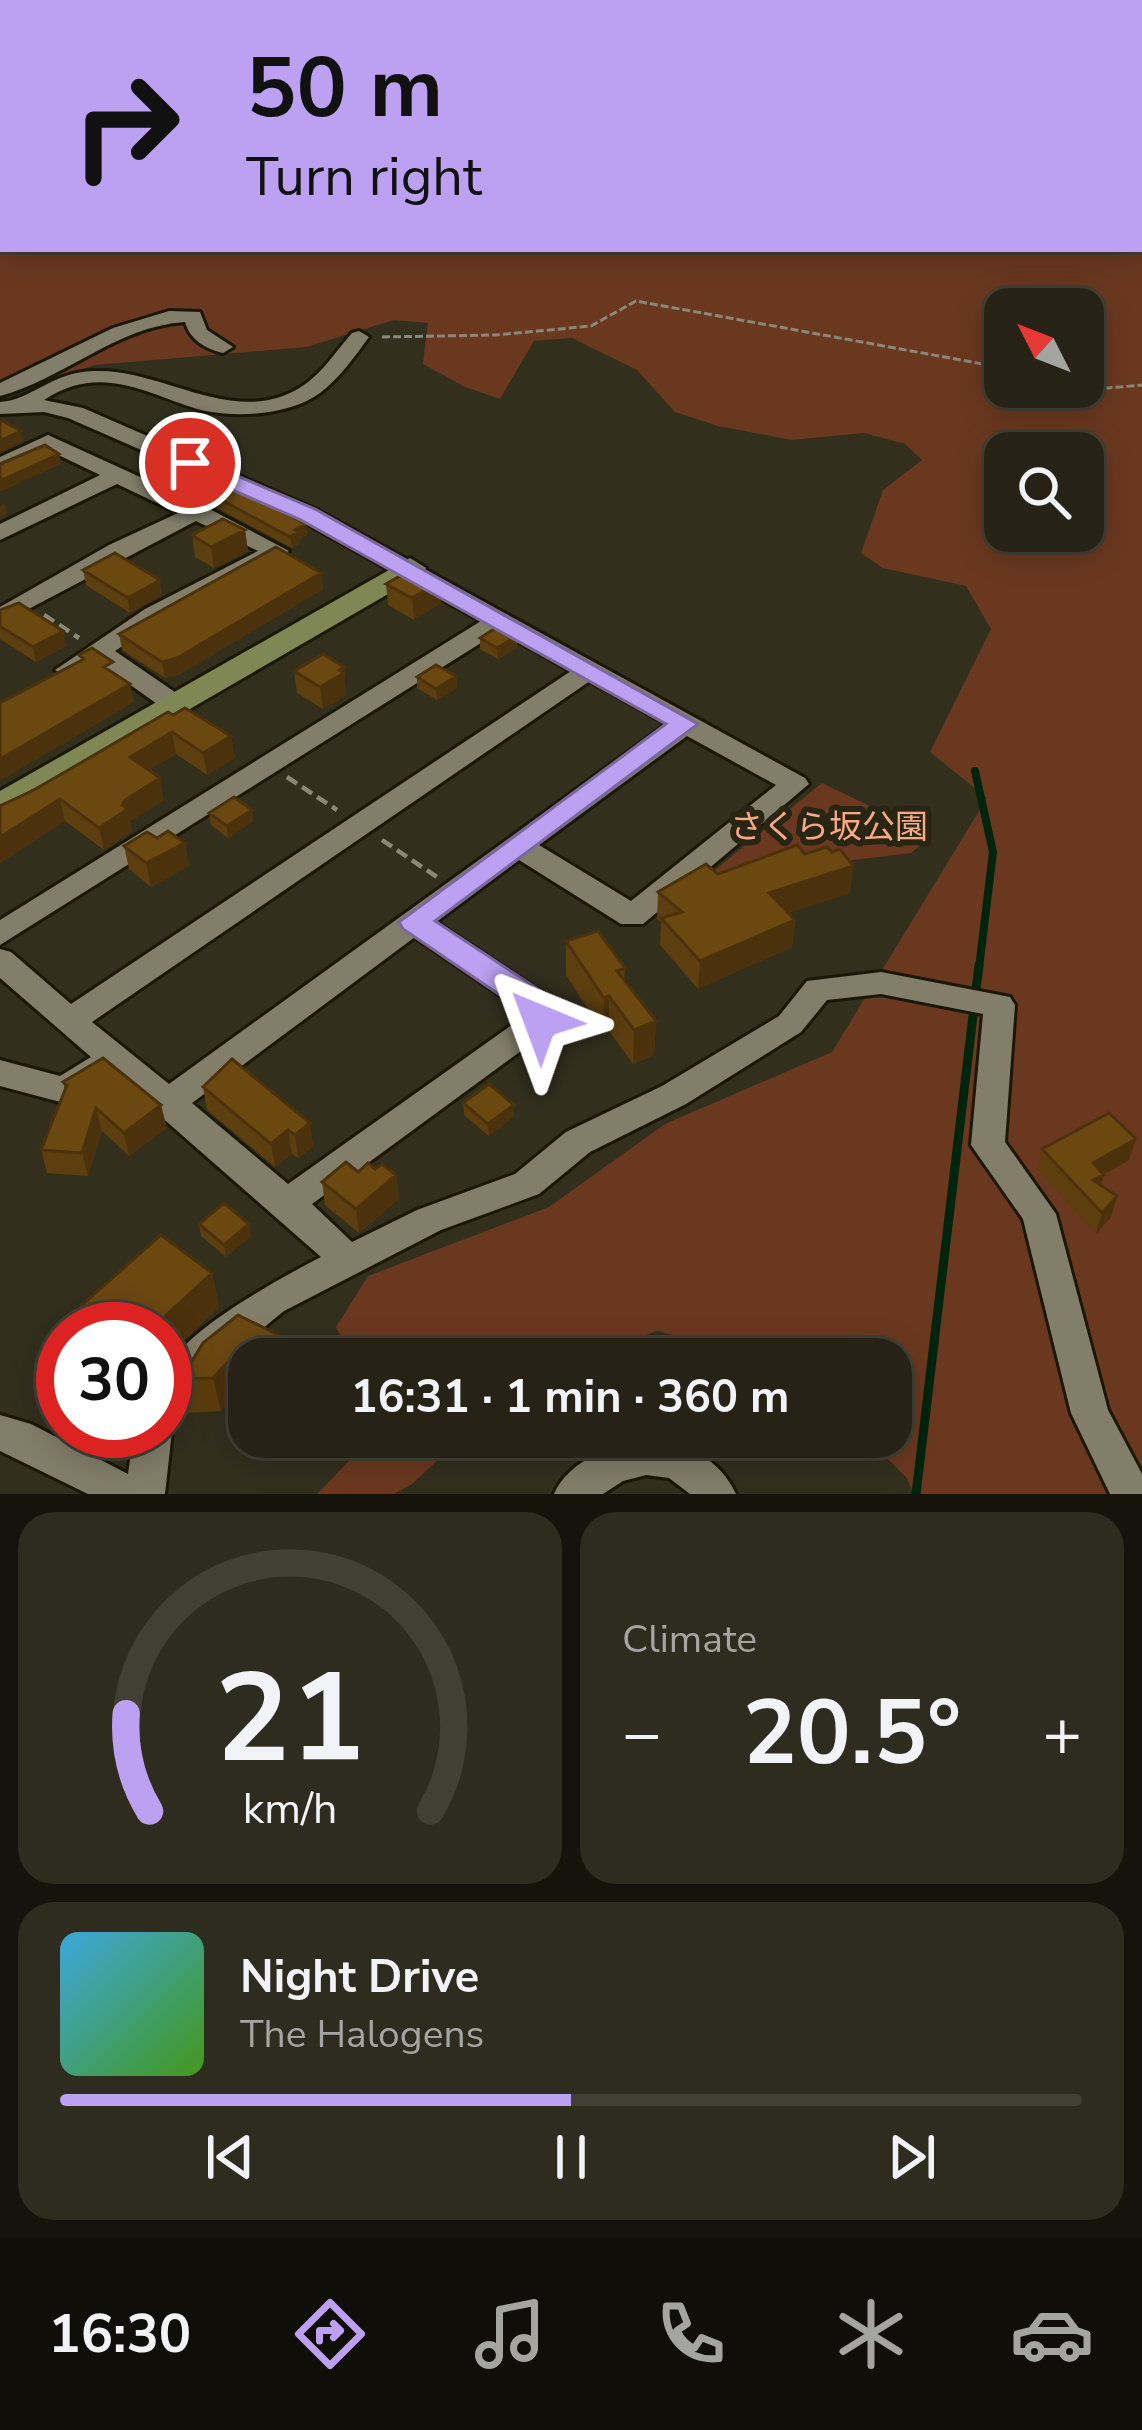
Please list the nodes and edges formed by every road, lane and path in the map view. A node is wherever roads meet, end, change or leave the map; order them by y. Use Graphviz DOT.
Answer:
graph roads {
  1 [pos="359,337"];
  2 [pos="223,347"];
  3 [pos="984,364"];
  4 [pos="1142,385"];
  5 [pos="1104,387"];
  6 [pos="0,390"];
  7 [pos="13,407"];
  8 [pos="151,446"];
  9 [pos="0,464"];
  10 [pos="111,473"];
  11 [pos="198,512"];
  12 [pos="0,533"];
  13 [pos="410,568"];
  14 [pos="26,602"];
  15 [pos="0,616"];
  16 [pos="500,620"];
  17 [pos="99,651"];
  18 [pos="589,670"];
  19 [pos="49,681"];
  20 [pos="176,705"];
  21 [pos="685,724"];
  22 [pos="268,765"];
  23 [pos="0,808"];
  24 [pos="359,824"];
  25 [pos="518,846"];
  26 [pos="455,890"];
  27 [pos="414,922"];
  28 [pos="0,934"];
  29 [pos="0,960"];
  30 [pos="68,1022"];
  31 [pos="114,1055"];
  32 [pos="0,1073"];
  33 [pos="169,1102"];
  34 [pos="289,1202"];
  35 [pos="350,1261"];
  36 [pos="192,1365"];
  37 [pos="0,1433"];
  38 [pos="150,1458"];
  39 [pos="1142,1493"];
  40 [pos="128,1494"];
  41 [pos="145,1494"];
  42 [pos="574,1494"];
  43 [pos="716,1494"];
  1 -- 3 [label="path"];
  1 -- 7 [label="street"];
  2 -- 6 [label="street"];
  4 -- 5 [label="path"];
  7 -- 8 [label="street"];
  8 -- 10 [label="street"];
  8 -- 13 [label="street"];
  9 -- 10 [label="street"];
  10 -- 11 [label="street"];
  10 -- 12 [label="street"];
  11 -- 14 [label="street"];
  11 -- 17 [label="street"];
  13 -- 16 [label="street"];
  13 -- 20 [label="street"];
  14 -- 15 [label="street"];
  14 -- 17 [label="path"];
  16 -- 18 [label="street"];
  16 -- 22 [label="street"];
  17 -- 19 [label="street"];
  17 -- 20 [label="street"];
  18 -- 21 [label="street"];
  18 -- 24 [label="street"];
  20 -- 23 [label="street"];
  21 -- 25 [label="street"];
  21 -- 25 [label="street"];
  22 -- 24 [label="path"];
  22 -- 28 [label="street"];
  24 -- 26 [label="path"];
  24 -- 30 [label="street"];
  25 -- 26 [label="street"];
  26 -- 27 [label="street"];
  27 -- 33 [label="street"];
  27 -- 34 [label="street"];
  29 -- 30 [label="street"];
  30 -- 31 [label="street"];
  31 -- 32 [label="street"];
  31 -- 33 [label="street"];
  33 -- 34 [label="street"];
  34 -- 35 [label="street"];
  35 -- 36 [label="street"];
  35 -- 39 [label="street"];
  37 -- 40 [label="street"];
  38 -- 41 [label="street"];
  42 -- 43 [label="street"];
}
